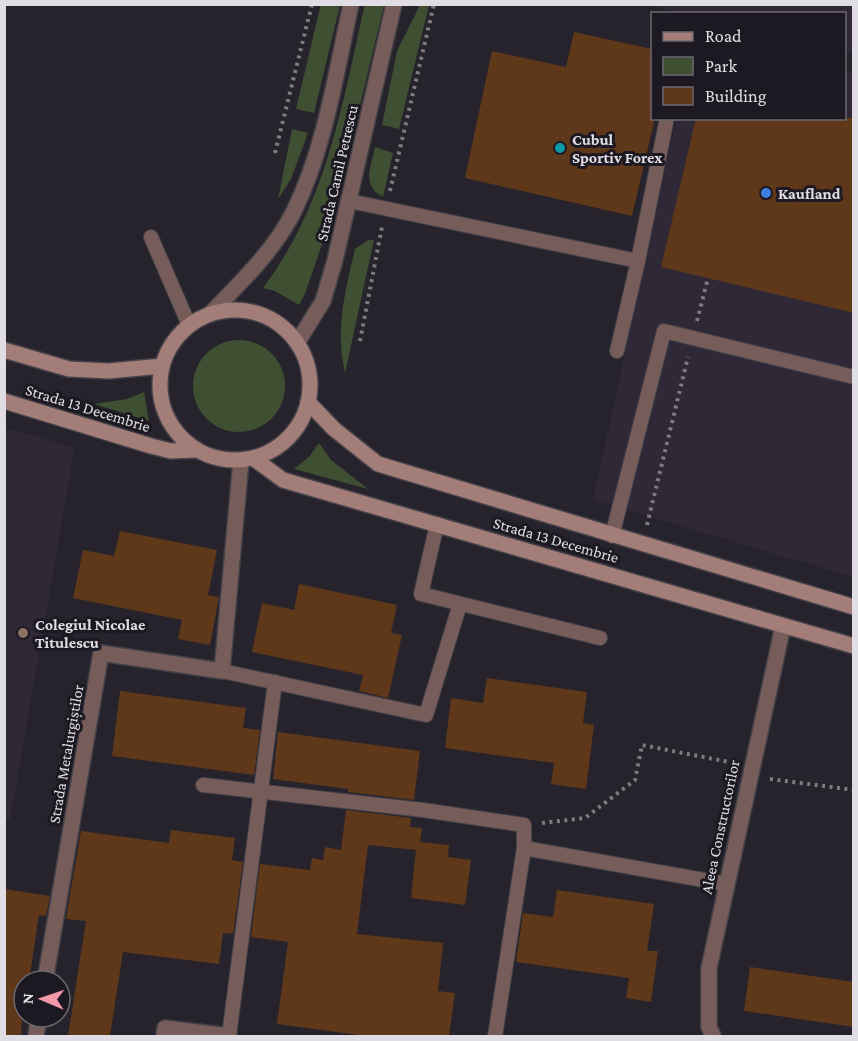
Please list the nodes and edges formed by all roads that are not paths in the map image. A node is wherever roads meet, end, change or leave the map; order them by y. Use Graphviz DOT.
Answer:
graph roads {
  1 [pos="351,4"];
  2 [pos="394,4"];
  3 [pos="667,120"];
  4 [pos="349,201"];
  5 [pos="152,237"];
  6 [pos="638,261"];
  7 [pos="210,314"];
  8 [pos="189,325"];
  9 [pos="297,343"];
  10 [pos="4,350"];
  11 [pos="617,351"];
  12 [pos="162,366"];
  13 [pos="854,377"];
  14 [pos="4,401"];
  15 [pos="308,402"];
  16 [pos="196,450"];
  17 [pos="247,460"];
  18 [pos="437,524"];
  19 [pos="612,536"];
  20 [pos="460,604"];
  21 [pos="854,607"];
  22 [pos="783,626"];
  23 [pos="600,638"];
  24 [pos="854,646"];
  25 [pos="222,671"];
  26 [pos="275,682"];
  27 [pos="203,785"];
  28 [pos="260,792"];
  29 [pos="524,848"];
  30 [pos="726,884"];
  31 [pos="47,969"];
  32 [pos="164,1036"];
  33 [pos="229,1036"];
  34 [pos="495,1036"];
  35 [pos="713,1036"];
  1 -- 7 [label="street, Strada Camil Petrescu"];
  2 -- 4 [label="street, Strada Camil Petrescu"];
  3 -- 6 [label="lane"];
  4 -- 6 [label="lane"];
  4 -- 9 [label="street, Strada Camil Petrescu"];
  5 -- 8 [label="lane"];
  6 -- 11 [label="lane"];
  7 -- 8 [label="main road, Strada 13 Decembrie"];
  7 -- 9 [label="main road, Strada 13 Decembrie"];
  8 -- 12 [label="main road, Strada 13 Decembrie"];
  9 -- 15 [label="main road, Strada 13 Decembrie"];
  10 -- 12 [label="main road, Strada 13 Decembrie"];
  12 -- 16 [label="main road, Strada 13 Decembrie"];
  13 -- 19 [label="lane"];
  14 -- 16 [label="main road, Strada 13 Decembrie"];
  15 -- 17 [label="main road, Strada 13 Decembrie"];
  15 -- 19 [label="main road, Strada 13 Decembrie"];
  16 -- 17 [label="main road, Strada 13 Decembrie"];
  17 -- 18 [label="main road, Strada 13 Decembrie"];
  17 -- 25 [label="street"];
  18 -- 20 [label="lane"];
  18 -- 22 [label="main road, Strada 13 Decembrie"];
  19 -- 21 [label="main road, Strada 13 Decembrie"];
  20 -- 23 [label="lane"];
  20 -- 26 [label="lane, Strada Metalurgiștilor"];
  22 -- 24 [label="main road, Strada 13 Decembrie"];
  22 -- 30 [label="street, Aleea Constructorilor"];
  25 -- 26 [label="lane, Strada Metalurgiștilor"];
  25 -- 31 [label="street, Strada Metalurgiștilor"];
  26 -- 28 [label="lane"];
  27 -- 28 [label="lane"];
  28 -- 29 [label="lane"];
  28 -- 33 [label="lane"];
  29 -- 30 [label="lane"];
  29 -- 34 [label="lane"];
  30 -- 35 [label="street, Aleea Constructorilor"];
  32 -- 33 [label="street"];
}
